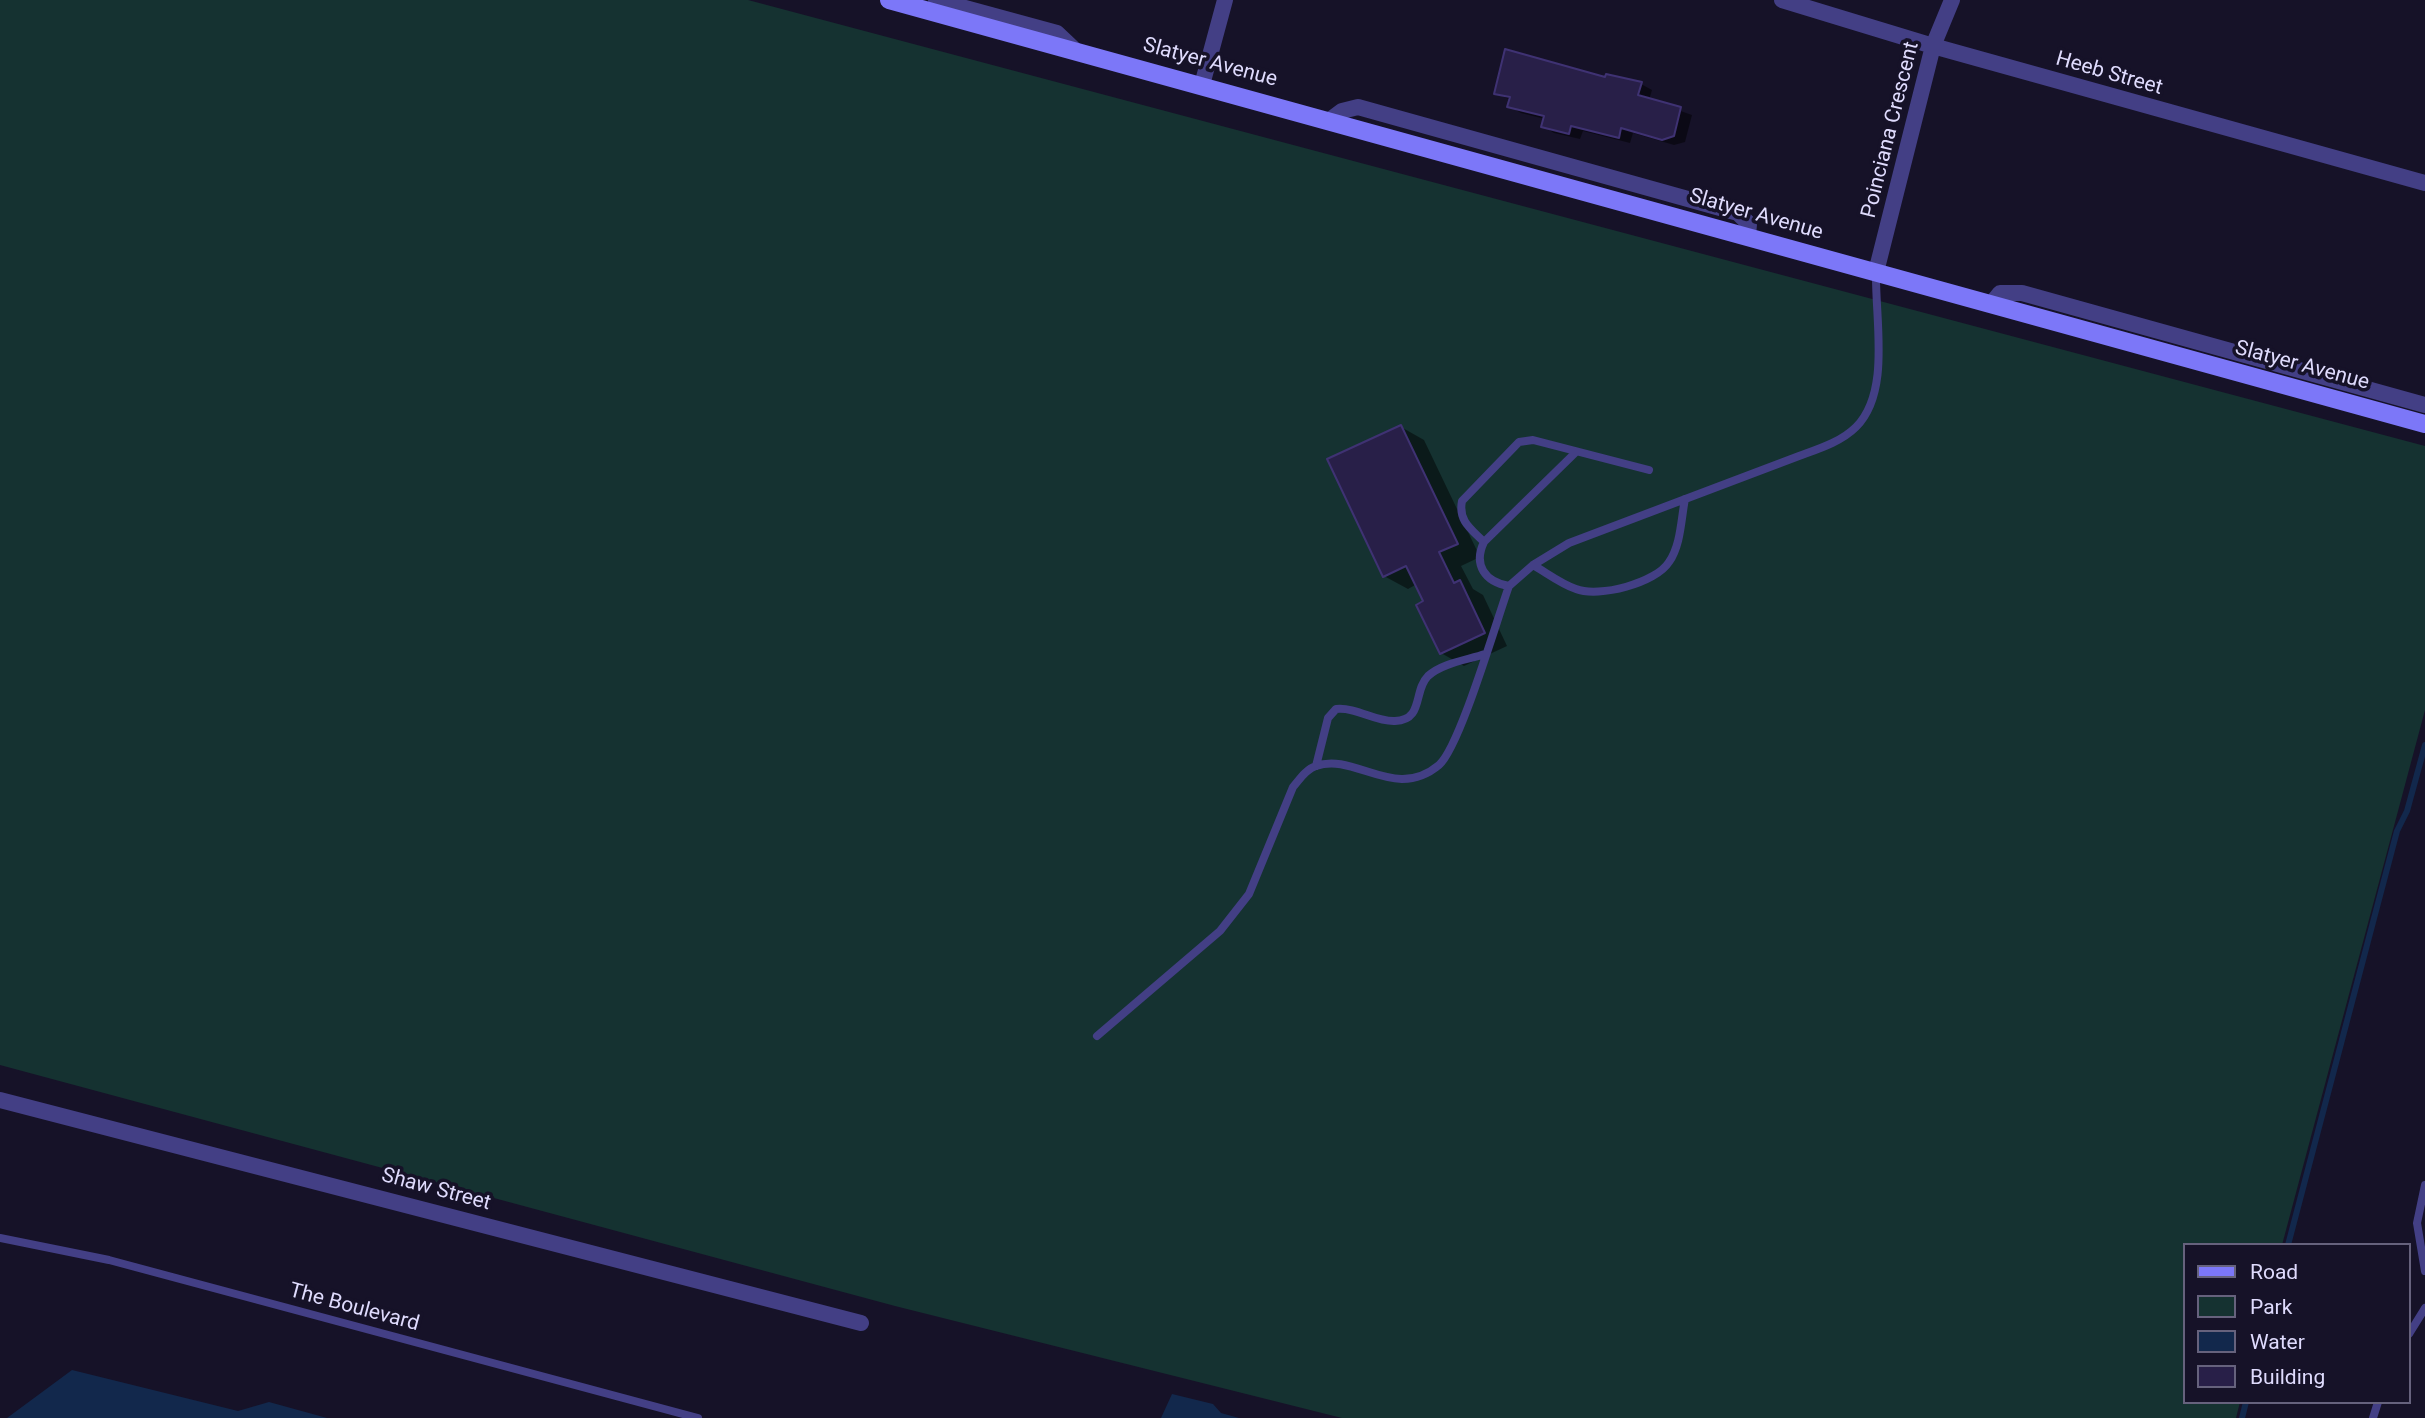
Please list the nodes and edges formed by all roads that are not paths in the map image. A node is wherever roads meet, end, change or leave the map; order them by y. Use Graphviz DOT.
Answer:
graph roads {
  1 [pos="889,0"];
  2 [pos="936,0"];
  3 [pos="1225,0"];
  4 [pos="1782,0"];
  5 [pos="1952,0"];
  6 [pos="1933,46"];
  7 [pos="1075,50"];
  8 [pos="1202,85"];
  9 [pos="2425,183"];
  10 [pos="1876,272"];
  11 [pos="1992,304"];
  12 [pos="2425,405"];
  13 [pos="2425,424"];
  14 [pos="1576,452"];
  15 [pos="1649,470"];
  16 [pos="1685,499"];
  17 [pos="1484,542"];
  18 [pos="1533,565"];
  19 [pos="1509,586"];
  20 [pos="1485,654"];
  21 [pos="1316,765"];
  22 [pos="1097,1037"];
  23 [pos="0,1100"];
  24 [pos="2425,1185"];
  25 [pos="0,1238"];
  26 [pos="2425,1271"];
  27 [pos="2425,1308"];
  28 [pos="861,1323"];
  29 [pos="2411,1331"];
  30 [pos="698,1418"];
  1 -- 7 [label="main road, Slatyer Avenue"];
  2 -- 7 [label="street, Slatyer Avenue"];
  3 -- 8 [label="street"];
  4 -- 6 [label="street, Heeb Street"];
  5 -- 6 [label="street, Poinciana Crescent"];
  6 -- 9 [label="street, Heeb Street"];
  6 -- 10 [label="street, Poinciana Crescent"];
  7 -- 8 [label="main road, Slatyer Avenue"];
  8 -- 10 [label="main road, Slatyer Avenue"];
  10 -- 11 [label="main road, Slatyer Avenue"];
  10 -- 16 [label="lane"];
  11 -- 12 [label="street"];
  11 -- 13 [label="main road, Slatyer Avenue"];
  14 -- 15 [label="lane"];
  14 -- 17 [label="lane"];
  14 -- 17 [label="lane"];
  16 -- 18 [label="lane"];
  16 -- 18 [label="lane"];
  17 -- 19 [label="lane"];
  18 -- 19 [label="lane"];
  19 -- 20 [label="lane"];
  20 -- 21 [label="lane"];
  20 -- 21 [label="lane"];
  21 -- 22 [label="lane"];
  23 -- 28 [label="street, Shaw Street"];
  24 -- 26 [label="lane"];
  25 -- 30 [label="lane, The Boulevard"];
  27 -- 29 [label="lane"];
}
